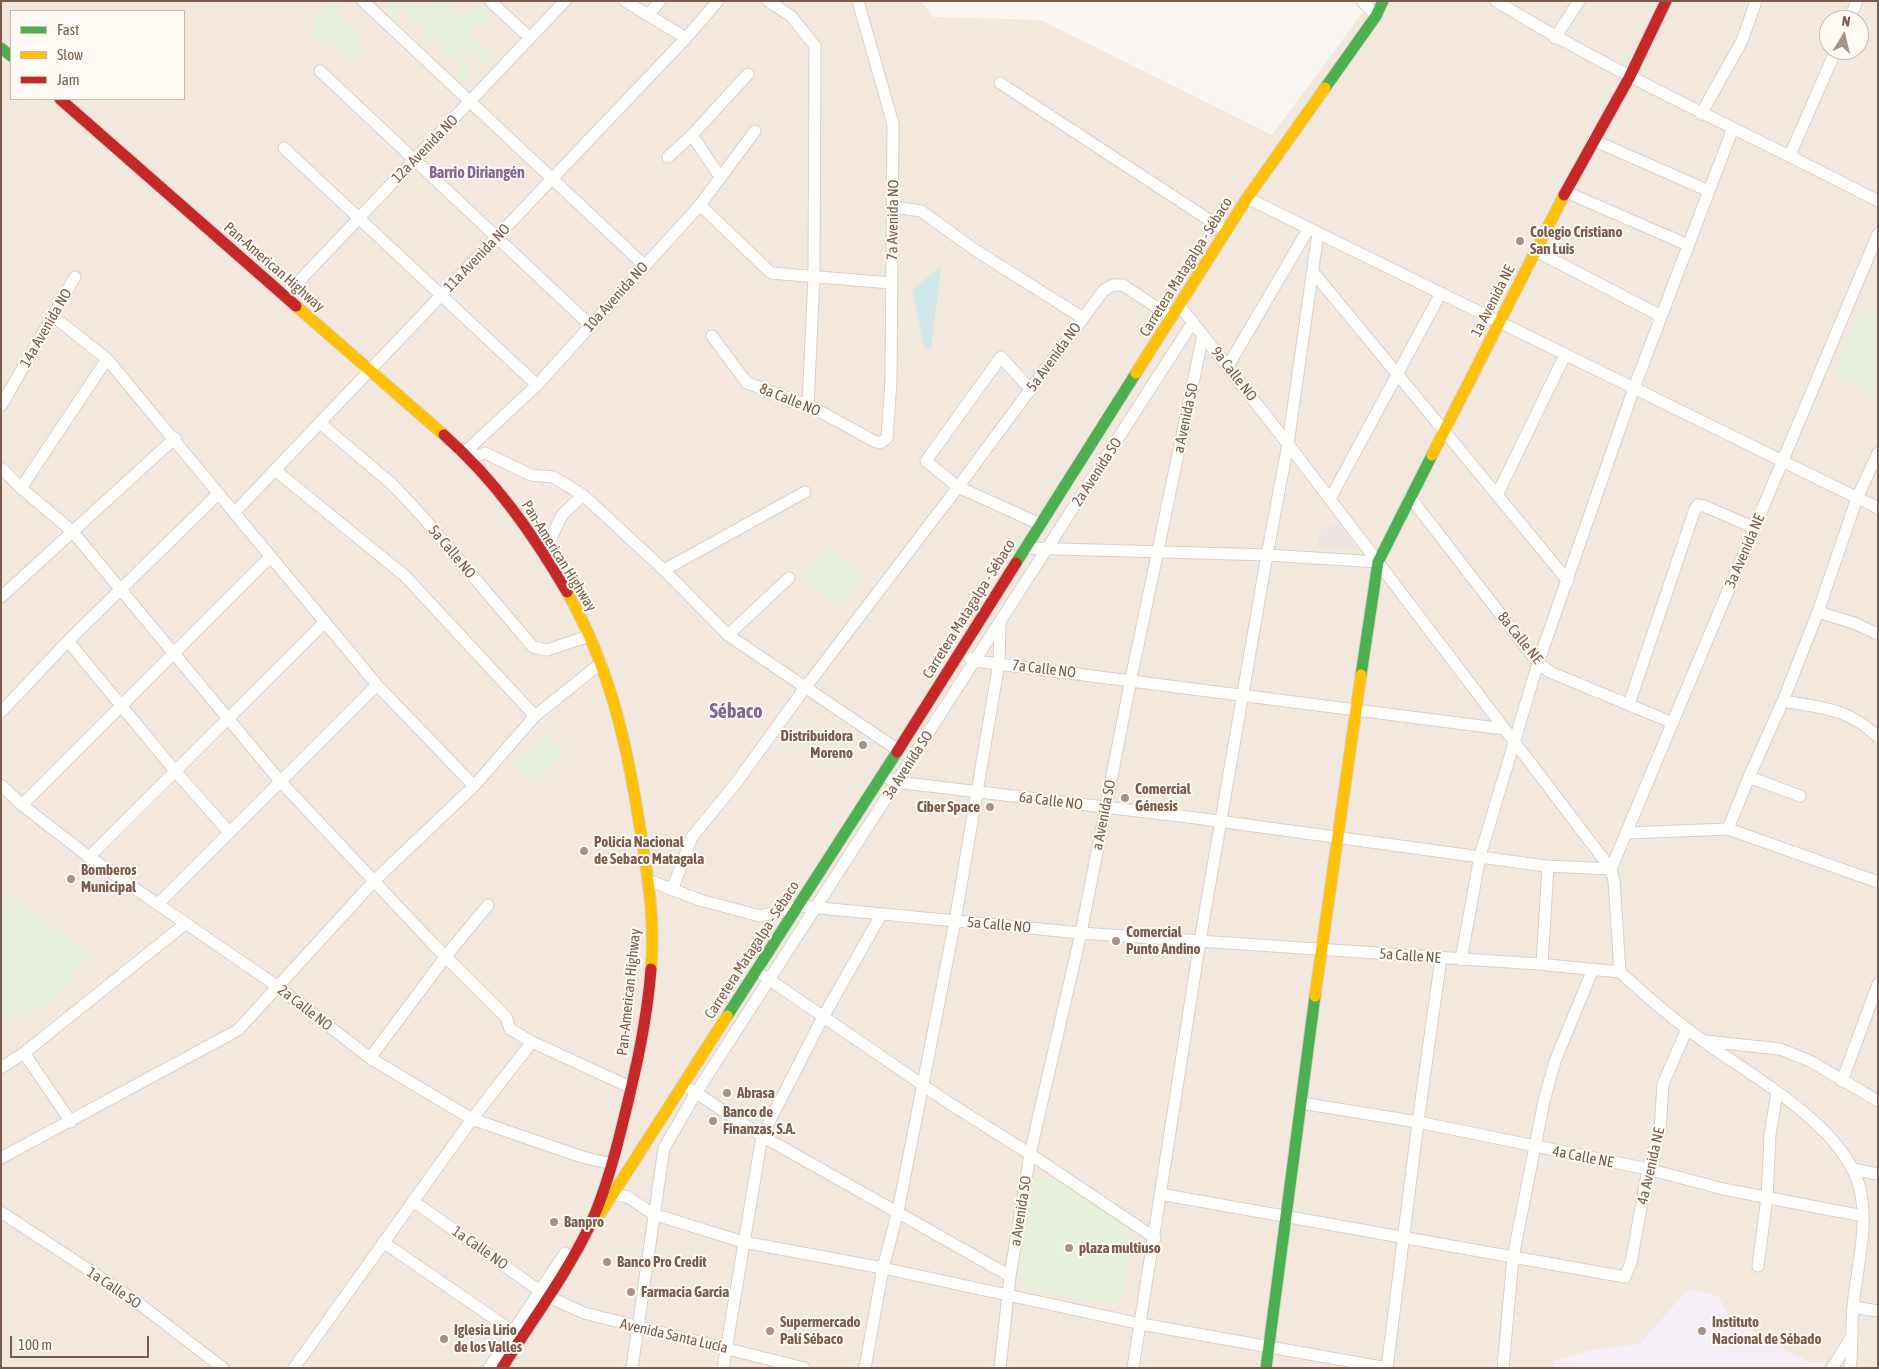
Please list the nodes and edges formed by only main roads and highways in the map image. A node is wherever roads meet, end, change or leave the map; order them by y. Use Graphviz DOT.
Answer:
graph roads {
  1 [pos="1383,1"];
  2 [pos="1666,1"];
  3 [pos="61,100"];
  4 [pos="585,1236"];
  5 [pos="502,1368"];
  6 [pos="1266,1368"];
  1 -- 4 [label="main road, Carretera Matagalpa - Sébaco"];
  2 -- 6 [label="main road, 1a Avenida NE"];
  3 -- 4 [label="main road, Pan-American Highway"];
  4 -- 5 [label="main road, Pan-American Highway"];
}
